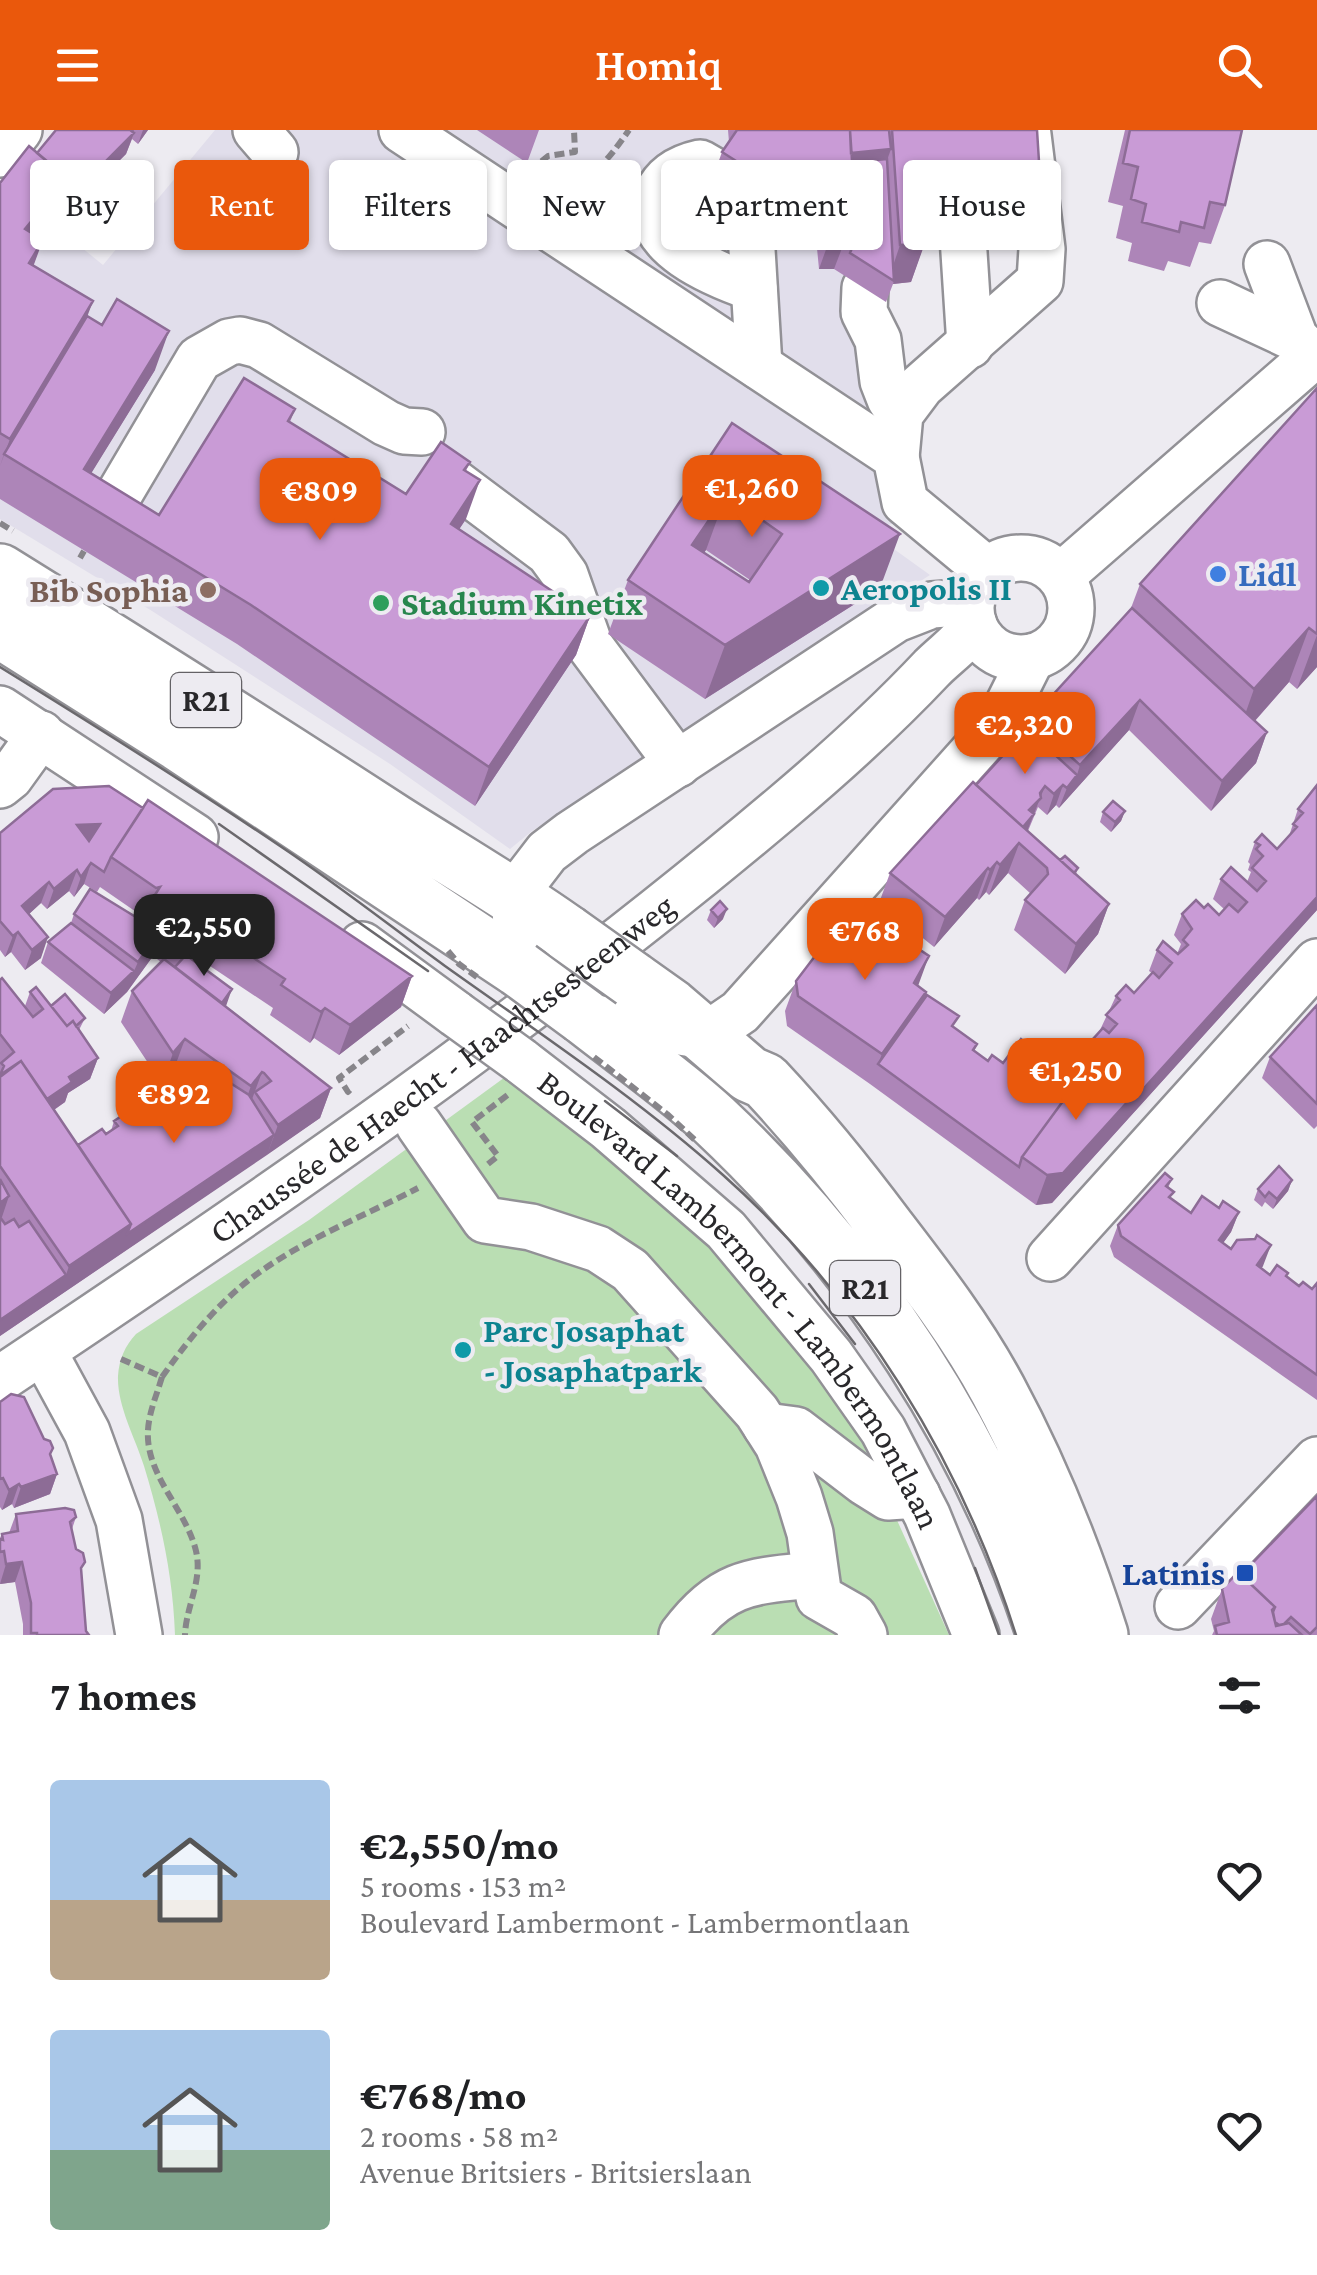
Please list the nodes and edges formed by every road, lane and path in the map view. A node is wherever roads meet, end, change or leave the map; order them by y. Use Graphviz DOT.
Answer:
graph roads {
  1 [pos="19,130"];
  2 [pos="402,130"];
  3 [pos="574,130"];
  4 [pos="629,130"];
  5 [pos="1024,130"];
  6 [pos="0,154"];
  7 [pos="541,160"];
  8 [pos="607,160"];
  9 [pos="507,185"];
  10 [pos="661,187"];
  11 [pos="661,230"];
  12 [pos="598,250"];
  13 [pos="679,250"];
  14 [pos="752,250"];
  15 [pos="964,250"];
  16 [pos="1267,264"];
  17 [pos="754,288"];
  18 [pos="864,288"];
  19 [pos="1220,302"];
  20 [pos="970,344"];
  21 [pos="1308,349"];
  22 [pos="759,366"];
  23 [pos="422,432"];
  24 [pos="898,435"];
  25 [pos="450,479"];
  26 [pos="108,512"];
  27 [pos="0,572"];
  28 [pos="1061,576"];
  29 [pos="992,621"];
  30 [pos="0,630"];
  31 [pos="0,709"];
  32 [pos="41,734"];
  33 [pos="678,764"];
  34 [pos="0,785"];
  35 [pos="222,855"];
  36 [pos="514,895"];
  37 [pos="333,926"];
  38 [pos="1317,962"];
  39 [pos="519,969"];
  40 [pos="583,1016"];
  41 [pos="722,1024"];
  42 [pos="408,1026"];
  43 [pos="518,1075"];
  44 [pos="362,1081"];
  45 [pos="419,1125"];
  46 [pos="463,1163"];
  47 [pos="1050,1258"];
  48 [pos="42,1351"];
  49 [pos="120,1359"];
  50 [pos="162,1377"];
  51 [pos="0,1379"];
  52 [pos="766,1426"];
  53 [pos="1317,1460"];
  54 [pos="917,1495"];
  55 [pos="814,1575"];
  56 [pos="1178,1606"];
  57 [pos="139,1635"];
  58 [pos="185,1635"];
  59 [pos="682,1635"];
  60 [pos="864,1635"];
  61 [pos="976,1635"];
  62 [pos="1044,1635"];
  63 [pos="1100,1635"];
  1 -- 6 [label="street"];
  2 -- 9 [label="street"];
  3 -- 7 [label="path"];
  4 -- 8 [label="path"];
  5 -- 20 [label="street"];
  10 -- 11 [label="street"];
  12 -- 22 [label="street"];
  13 -- 17 [label="street"];
  14 -- 17 [label="street"];
  15 -- 20 [label="street"];
  16 -- 21 [label="street"];
  17 -- 22 [label="street"];
  18 -- 24 [label="street"];
  19 -- 21 [label="street"];
  20 -- 24 [label="street"];
  21 -- 28 [label="street"];
  22 -- 24 [label="street"];
  23 -- 26 [label="street"];
  24 -- 29 [label="street"];
  25 -- 33 [label="street"];
  27 -- 36 [label="main road, R21"];
  28 -- 29 [label="street"];
  28 -- 29 [label="street, Chaussée de Haecht - Haachtsesteenweg"];
  29 -- 33 [label="street"];
  29 -- 41 [label="street"];
  29 -- 48 [label="street, Chaussée de Haecht - Haachtsesteenweg"];
  30 -- 39 [label="main road, Boulevard Lambermont - Lambermontlaan / R21"];
  31 -- 32 [label="street"];
  32 -- 34 [label="street"];
  32 -- 35 [label="street"];
  33 -- 36 [label="street"];
  36 -- 39 [label="street"];
  36 -- 41 [label="main road, R21, bridge"];
  37 -- 43 [label="street, Boulevard Lambermont - Lambermontlaan, bridge"];
  38 -- 47 [label="street"];
  39 -- 40 [label="main road, Boulevard Lambermont - Lambermontlaan / R21, bridge"];
  40 -- 41 [label="street"];
  40 -- 62 [label="main road, Boulevard Lambermont - Lambermontlaan / R21"];
  41 -- 63 [label="main road, R21"];
  42 -- 44 [label="path"];
  43 -- 46 [label="path"];
  43 -- 54 [label="street, Boulevard Lambermont - Lambermontlaan"];
  45 -- 46 [label="street"];
  46 -- 50 [label="path"];
  46 -- 52 [label="street"];
  48 -- 51 [label="street, Chaussée de Haecht - Haachtsesteenweg"];
  48 -- 57 [label="street"];
  49 -- 50 [label="path"];
  50 -- 58 [label="path"];
  52 -- 54 [label="street"];
  52 -- 55 [label="street"];
  53 -- 56 [label="street"];
  54 -- 61 [label="street, Boulevard Lambermont - Lambermontlaan"];
  55 -- 59 [label="street"];
  55 -- 60 [label="street"];
}
